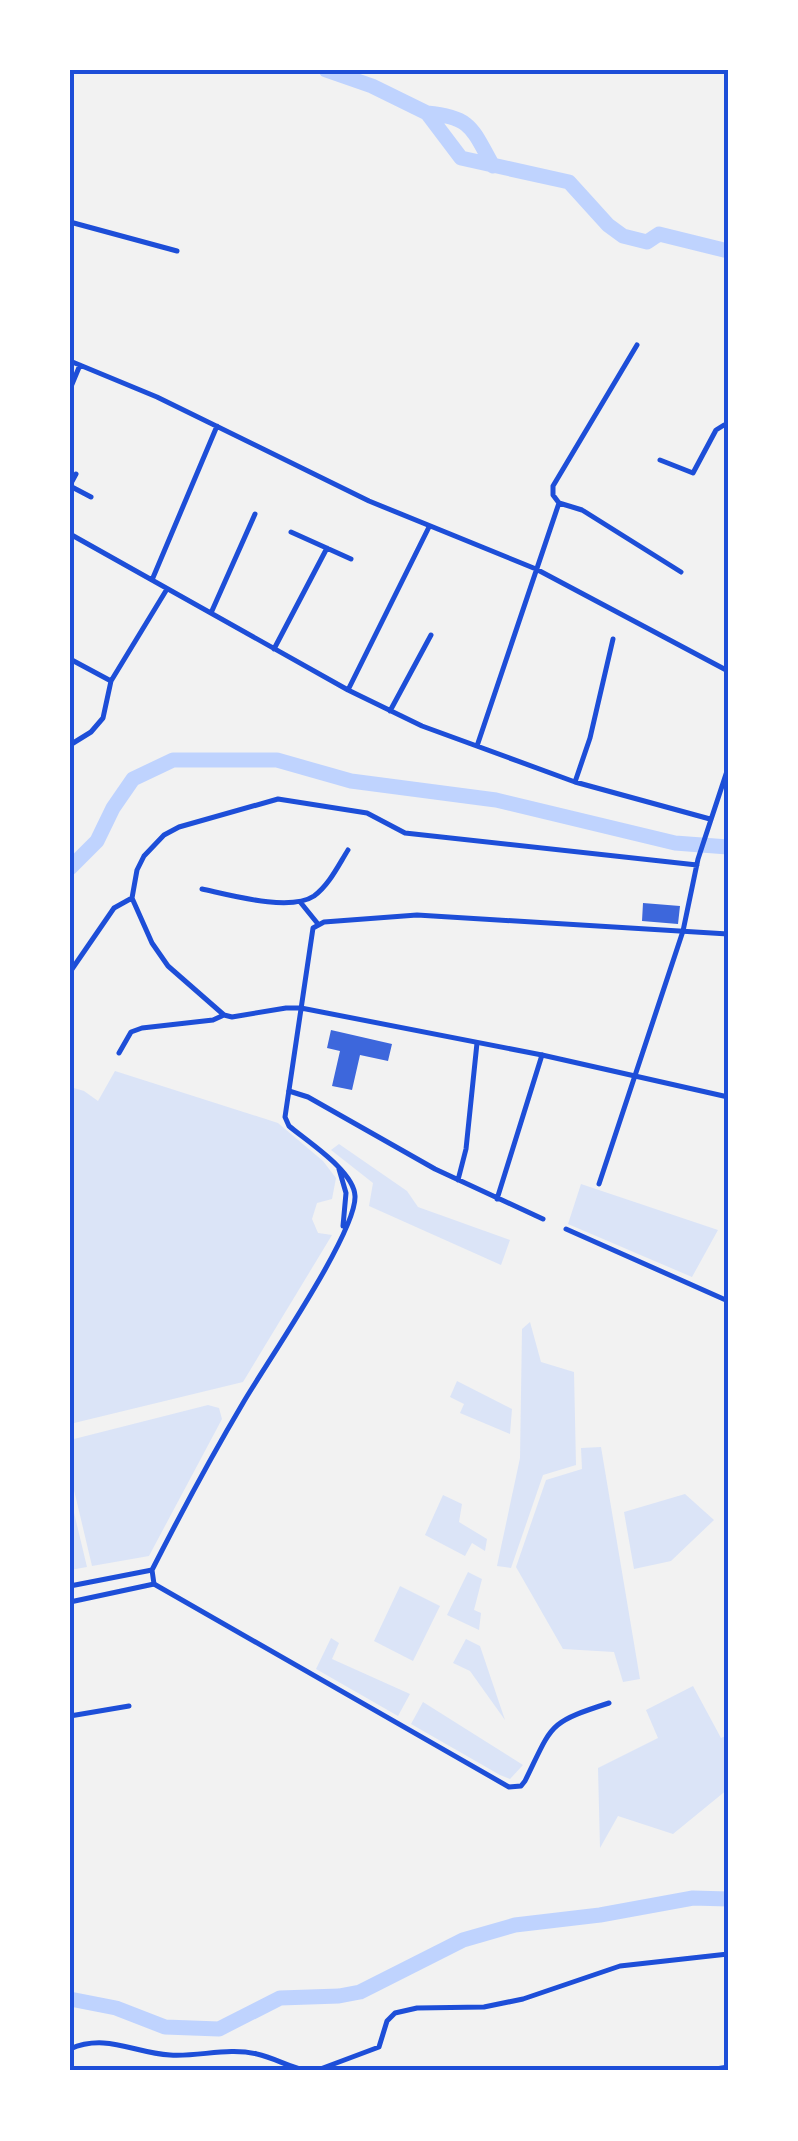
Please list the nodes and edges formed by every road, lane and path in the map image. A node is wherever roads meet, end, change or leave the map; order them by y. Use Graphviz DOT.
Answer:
graph roads {
  1 [pos="70,222"];
  2 [pos="177,251"];
  3 [pos="636,345"];
  4 [pos="70,361"];
  5 [pos="80,365"];
  6 [pos="70,388"];
  7 [pos="217,426"];
  8 [pos="728,427"];
  9 [pos="660,460"];
  10 [pos="76,474"];
  11 [pos="70,486"];
  12 [pos="91,497"];
  13 [pos="559,502"];
  14 [pos="255,514"];
  15 [pos="429,527"];
  16 [pos="291,532"];
  17 [pos="70,534"];
  18 [pos="327,548"];
  19 [pos="351,559"];
  20 [pos="536,569"];
  21 [pos="681,572"];
  22 [pos="152,580"];
  23 [pos="167,589"];
  24 [pos="211,612"];
  25 [pos="431,635"];
  26 [pos="613,639"];
  27 [pos="274,648"];
  28 [pos="70,659"];
  29 [pos="728,672"];
  30 [pos="111,681"];
  31 [pos="348,690"];
  32 [pos="390,711"];
  33 [pos="70,744"];
  34 [pos="477,746"];
  35 [pos="728,768"];
  36 [pos="575,782"];
  37 [pos="710,818"];
  38 [pos="348,850"];
  39 [pos="697,862"];
  40 [pos="202,889"];
  41 [pos="132,898"];
  42 [pos="300,902"];
  43 [pos="318,924"];
  44 [pos="683,930"];
  45 [pos="728,934"];
  46 [pos="70,972"];
  47 [pos="301,1008"];
  48 [pos="224,1015"];
  49 [pos="476,1042"];
  50 [pos="119,1053"];
  51 [pos="542,1055"];
  52 [pos="633,1074"];
  53 [pos="290,1091"];
  54 [pos="728,1097"];
  55 [pos="458,1180"];
  56 [pos="599,1184"];
  57 [pos="497,1198"];
  58 [pos="543,1219"];
  59 [pos="566,1229"];
  60 [pos="728,1302"];
  61 [pos="152,1570"];
  62 [pos="154,1584"];
  63 [pos="70,1586"];
  64 [pos="70,1602"];
  65 [pos="609,1702"];
  66 [pos="129,1706"];
  67 [pos="70,1716"];
  68 [pos="728,1954"];
  69 [pos="70,2049"];
  70 [pos="728,2067"];
  71 [pos="312,2071"];
  72 [pos="704,2071"];
  1 -- 2 [label="street"];
  3 -- 13 [label="street"];
  4 -- 5 [label="street"];
  5 -- 6 [label="street"];
  5 -- 7 [label="street"];
  7 -- 15 [label="street"];
  7 -- 22 [label="street"];
  8 -- 9 [label="street"];
  10 -- 11 [label="street"];
  11 -- 12 [label="street"];
  13 -- 20 [label="street"];
  13 -- 21 [label="street"];
  14 -- 24 [label="street"];
  15 -- 20 [label="street"];
  15 -- 31 [label="street"];
  16 -- 18 [label="street"];
  17 -- 22 [label="street"];
  18 -- 19 [label="street"];
  18 -- 27 [label="street"];
  20 -- 29 [label="street"];
  20 -- 34 [label="street"];
  22 -- 23 [label="street"];
  23 -- 24 [label="street"];
  23 -- 30 [label="street"];
  24 -- 27 [label="street"];
  25 -- 32 [label="street"];
  26 -- 36 [label="street"];
  27 -- 31 [label="street"];
  28 -- 30 [label="street"];
  30 -- 33 [label="street"];
  31 -- 32 [label="street"];
  32 -- 34 [label="street"];
  34 -- 36 [label="street"];
  35 -- 37 [label="street"];
  36 -- 37 [label="street"];
  37 -- 39 [label="street"];
  38 -- 42 [label="street"];
  39 -- 41 [label="street"];
  39 -- 44 [label="street"];
  40 -- 42 [label="street"];
  41 -- 46 [label="street"];
  41 -- 48 [label="street"];
  42 -- 43 [label="street"];
  43 -- 44 [label="street"];
  43 -- 47 [label="street"];
  44 -- 45 [label="street"];
  44 -- 52 [label="street"];
  47 -- 48 [label="street"];
  47 -- 49 [label="street"];
  47 -- 53 [label="street"];
  48 -- 50 [label="street"];
  49 -- 51 [label="street"];
  49 -- 55 [label="street"];
  51 -- 52 [label="street"];
  51 -- 57 [label="street"];
  52 -- 54 [label="street"];
  52 -- 56 [label="street"];
  53 -- 55 [label="street"];
  53 -- 61 [label="street"];
  55 -- 57 [label="street"];
  57 -- 58 [label="street"];
  59 -- 60 [label="street"];
  61 -- 62 [label="street"];
  61 -- 63 [label="street"];
  62 -- 64 [label="street"];
  62 -- 65 [label="street"];
  66 -- 67 [label="street"];
  68 -- 71 [label="street"];
  69 -- 71 [label="street"];
  70 -- 72 [label="street"];
}
